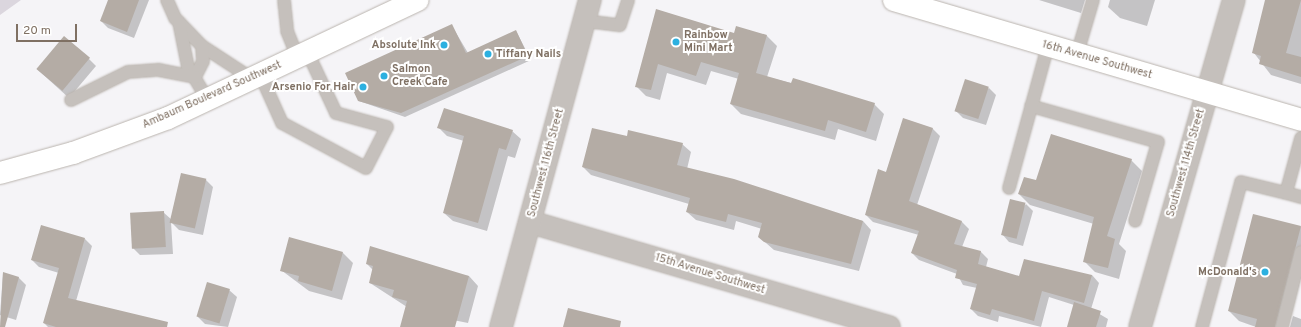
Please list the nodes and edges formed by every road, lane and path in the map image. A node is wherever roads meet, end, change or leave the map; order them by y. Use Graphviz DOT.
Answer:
graph roads {
  1 [pos="167,0"];
  2 [pos="284,0"];
  3 [pos="418,0"];
  4 [pos="590,0"];
  5 [pos="628,0"];
  6 [pos="894,0"];
  7 [pos="1093,0"];
  8 [pos="1234,0"];
  9 [pos="930,5"];
  10 [pos="585,21"];
  11 [pos="179,22"];
  12 [pos="1048,45"];
  13 [pos="202,46"];
  14 [pos="302,54"];
  15 [pos="1077,54"];
  16 [pos="256,76"];
  17 [pos="195,77"];
  18 [pos="1207,92"];
  19 [pos="207,99"];
  20 [pos="71,100"];
  21 [pos="1031,106"];
  22 [pos="1301,120"];
  23 [pos="1301,138"];
  24 [pos="0,173"];
  25 [pos="1009,188"];
  26 [pos="1286,193"];
  27 [pos="1301,198"];
  28 [pos="1135,221"];
  29 [pos="530,222"];
  30 [pos="1301,252"];
  31 [pos="501,327"];
  32 [pos="889,327"];
  33 [pos="1140,327"];
  34 [pos="1202,327"];
  35 [pos="1282,327"];
  1 -- 11 [label="lane"];
  2 -- 14 [label="lane"];
  3 -- 14 [label="main road, Ambaum Boulevard Southwest"];
  4 -- 10 [label="street, Southwest 116th Street"];
  5 -- 10 [label="lane"];
  6 -- 9 [label="main road, 16th Avenue Southwest"];
  7 -- 15 [label="lane"];
  8 -- 18 [label="street, Southwest 114th Street"];
  9 -- 12 [label="main road, 16th Avenue Southwest"];
  10 -- 29 [label="street, Southwest 116th Street"];
  11 -- 13 [label="lane"];
  11 -- 17 [label="lane"];
  12 -- 15 [label="main road, 16th Avenue Southwest"];
  12 -- 21 [label="lane"];
  13 -- 16 [label="lane"];
  13 -- 17 [label="lane"];
  14 -- 16 [label="main road, Ambaum Boulevard Southwest"];
  14 -- 16 [label="lane"];
  15 -- 18 [label="main road, 16th Avenue Southwest"];
  16 -- 19 [label="main road, Ambaum Boulevard Southwest"];
  17 -- 19 [label="lane"];
  17 -- 20 [label="lane"];
  18 -- 22 [label="main road, 16th Avenue Southwest"];
  18 -- 33 [label="street, Southwest 114th Street"];
  19 -- 24 [label="main road, Ambaum Boulevard Southwest"];
  21 -- 25 [label="lane"];
  21 -- 28 [label="lane"];
  23 -- 26 [label="lane"];
  26 -- 27 [label="lane"];
  26 -- 34 [label="lane"];
  29 -- 31 [label="street, Southwest 116th Street"];
  29 -- 32 [label="street, 15th Avenue Southwest"];
  30 -- 35 [label="lane"];
}
